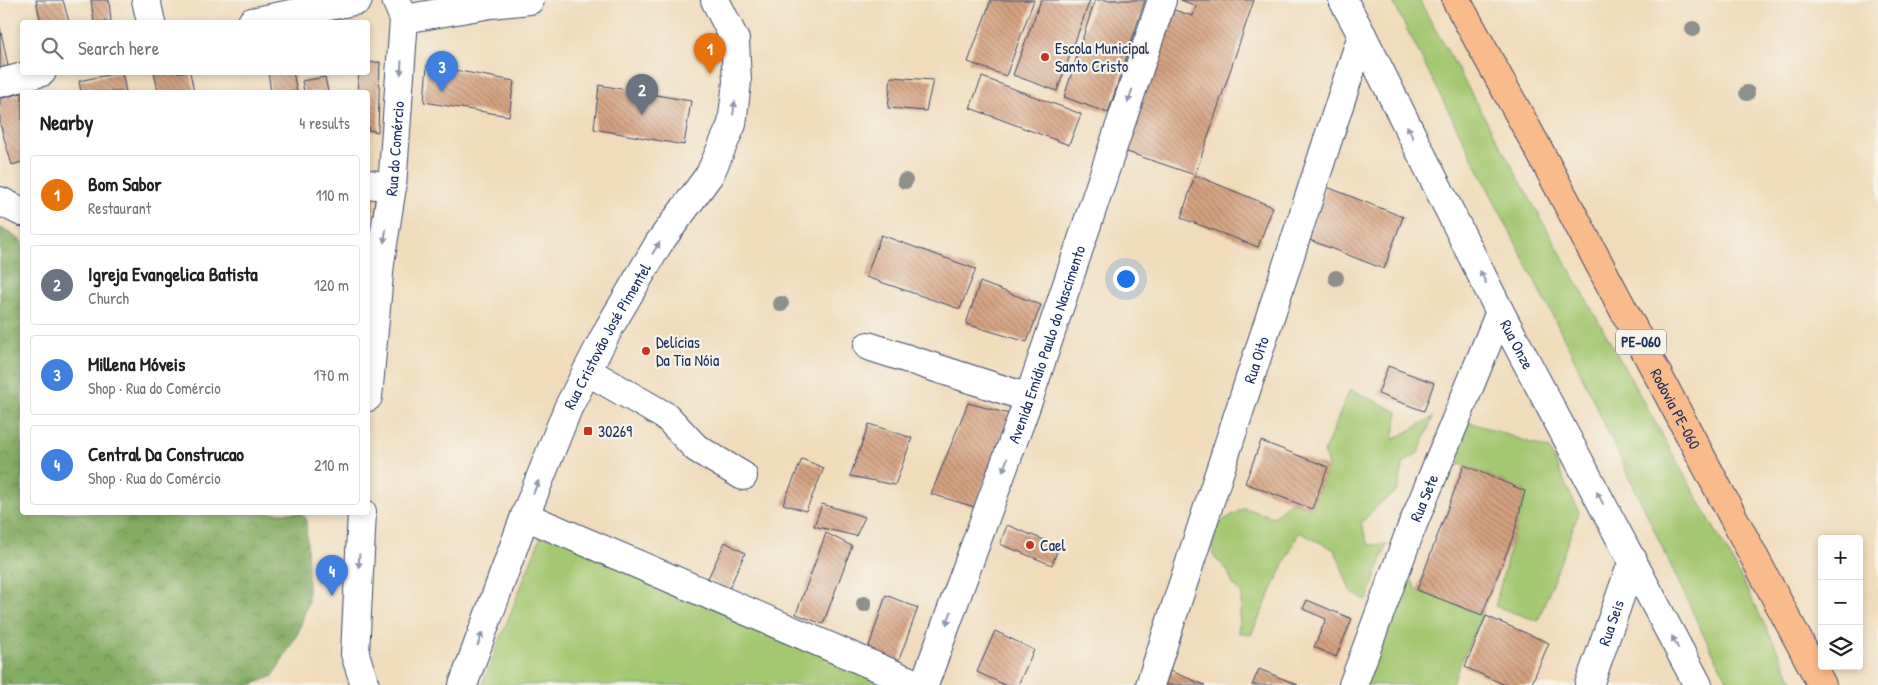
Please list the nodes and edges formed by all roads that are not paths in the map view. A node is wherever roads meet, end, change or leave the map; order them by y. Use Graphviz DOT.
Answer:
graph roads {
  1 [pos="146,0"];
  2 [pos="358,0"];
  3 [pos="530,0"];
  4 [pos="715,0"];
  5 [pos="1162,0"];
  6 [pos="1343,0"];
  7 [pos="1456,0"];
  8 [pos="400,10"];
  9 [pos="151,20"];
  10 [pos="262,20"];
  11 [pos="1362,34"];
  12 [pos="31,75"];
  13 [pos="0,83"];
  14 [pos="380,186"];
  15 [pos="0,201"];
  16 [pos="20,211"];
  17 [pos="1500,312"];
  18 [pos="868,346"];
  19 [pos="587,371"];
  20 [pos="370,375"];
  21 [pos="1029,398"];
  22 [pos="743,476"];
  23 [pos="362,515"];
  24 [pos="525,516"];
  25 [pos="1633,560"];
  26 [pos="365,685"];
  27 [pos="463,685"];
  28 [pos="919,685"];
  29 [pos="924,685"];
  30 [pos="1150,685"];
  31 [pos="1353,685"];
  32 [pos="1589,685"];
  33 [pos="1698,685"];
  34 [pos="1822,685"];
  1 -- 9 [label="street"];
  2 -- 10 [label="street"];
  3 -- 8 [label="street"];
  19 -- 4 [label="street, Rua Cristovão José Pimentel, one-way"];
  5 -- 21 [label="street, Avenida Emídio Paulo do Nascimento, one-way"];
  6 -- 11 [label="street, Rua Onze"];
  7 -- 34 [label="main road, Rodovia PE-060 / PE-060"];
  8 -- 14 [label="street, Rua do Comércio, one-way"];
  17 -- 11 [label="street, Rua Onze, one-way"];
  11 -- 30 [label="street, Rua Oito"];
  12 -- 13 [label="street"];
  14 -- 20 [label="street, Rua do Comércio, one-way"];
  15 -- 16 [label="street"];
  25 -- 17 [label="street, Rua Onze, one-way"];
  17 -- 31 [label="street, Rua Sete"];
  18 -- 21 [label="street"];
  19 -- 22 [label="street"];
  24 -- 19 [label="street, Rua Cristovão José Pimentel, one-way"];
  21 -- 29 [label="street, Avenida Emídio Paulo do Nascimento, one-way"];
  23 -- 26 [label="street, one-way"];
  27 -- 24 [label="street, Rua Cristovão José Pimentel, one-way"];
  24 -- 28 [label="street"];
  25 -- 32 [label="street, Rua Seis"];
  33 -- 25 [label="street, Rua Onze, one-way"];
}
